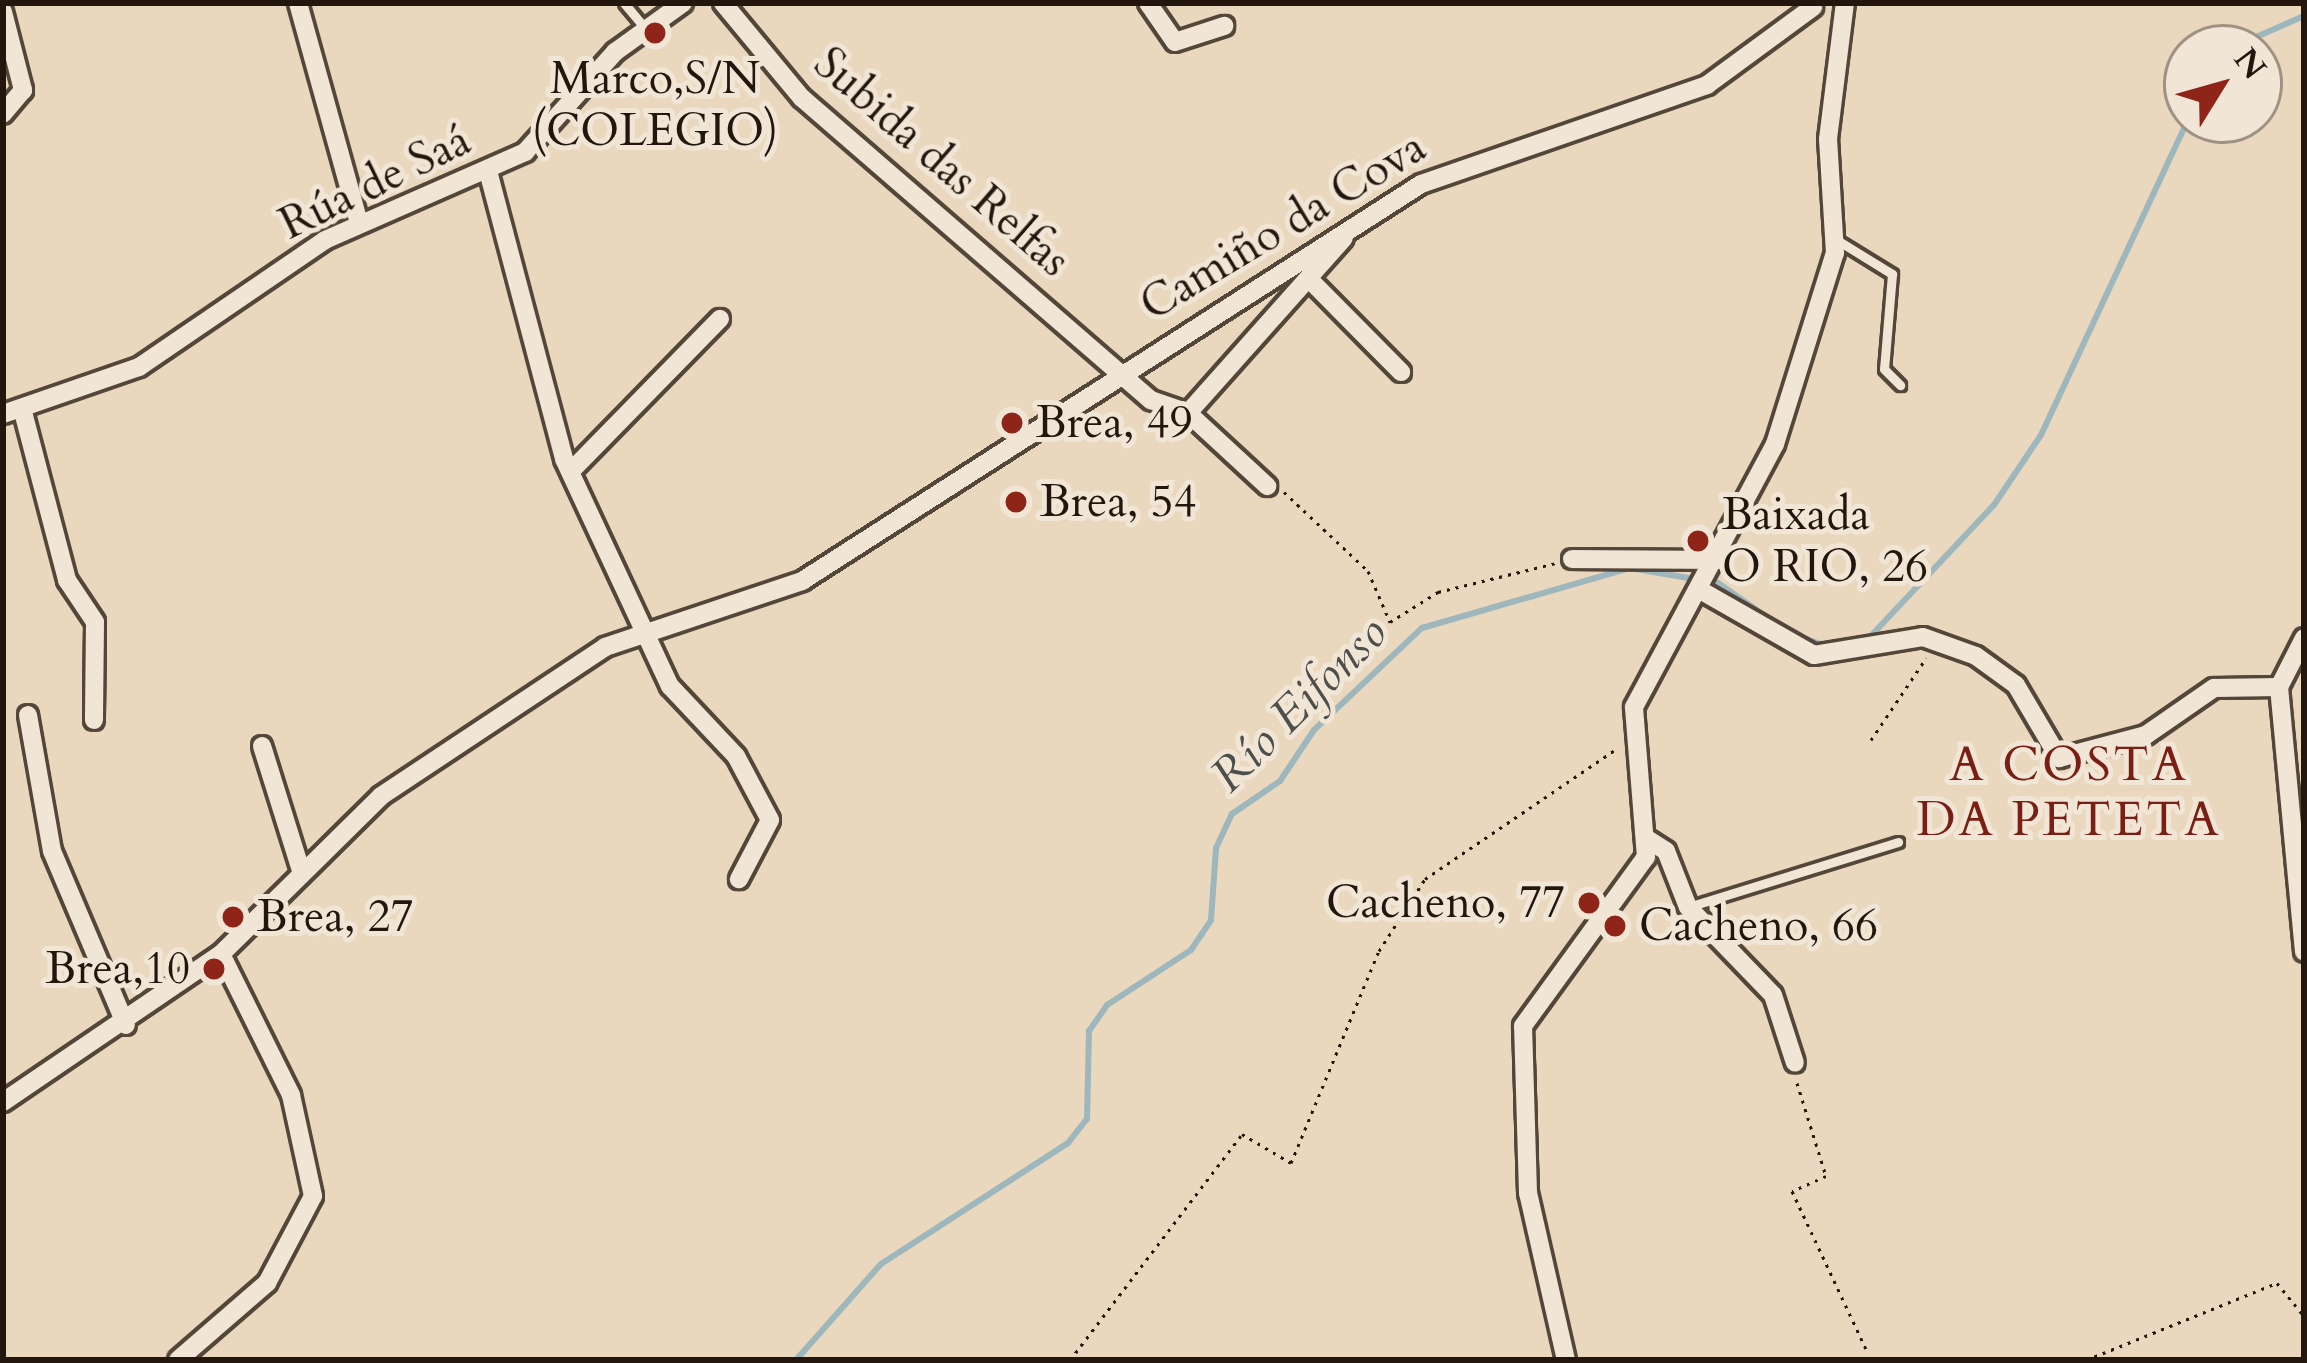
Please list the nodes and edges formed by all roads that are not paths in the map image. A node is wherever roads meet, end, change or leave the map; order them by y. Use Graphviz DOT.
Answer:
graph roads {
  1 [pos="298,3"];
  2 [pos="623,3"];
  3 [pos="683,3"];
  4 [pos="723,3"];
  5 [pos="1148,3"];
  6 [pos="1810,5"];
  7 [pos="1841,9"];
  8 [pos="3,12"];
  9 [pos="1224,26"];
  10 [pos="646,29"];
  11 [pos="3,114"];
  12 [pos="488,171"];
  13 [pos="359,223"];
  14 [pos="1349,231"];
  15 [pos="1837,240"];
  16 [pos="1309,279"];
  17 [pos="720,319"];
  18 [pos="1118,370"];
  19 [pos="1401,372"];
  20 [pos="1900,386"];
  21 [pos="12,411"];
  22 [pos="1188,413"];
  23 [pos="571,471"];
  24 [pos="1267,486"];
  25 [pos="1572,559"];
  26 [pos="1720,560"];
  27 [pos="1703,587"];
  28 [pos="647,627"];
  29 [pos="2304,638"];
  30 [pos="2279,687"];
  31 [pos="28,715"];
  32 [pos="94,720"];
  33 [pos="262,746"];
  34 [pos="1649,840"];
  35 [pos="1898,842"];
  36 [pos="302,874"];
  37 [pos="739,879"];
  38 [pos="1688,907"];
  39 [pos="2304,952"];
  40 [pos="221,954"];
  41 [pos="126,1025"];
  42 [pos="1795,1063"];
  43 [pos="3,1102"];
  44 [pos="178,1360"];
  45 [pos="1566,1360"];
  1 -- 13 [label="street"];
  2 -- 10 [label="lane"];
  3 -- 10 [label="street, Rúa de Saá"];
  4 -- 18 [label="street, Subida das Relfas"];
  5 -- 9 [label="street"];
  6 -- 7 [label="street"];
  6 -- 14 [label="street, Camiño da Cova"];
  7 -- 15 [label="street"];
  8 -- 11 [label="street"];
  10 -- 12 [label="street, Rúa de Saá"];
  12 -- 13 [label="street, Rúa de Saá"];
  12 -- 23 [label="street"];
  13 -- 21 [label="street, Rúa de Saá"];
  14 -- 16 [label="street"];
  14 -- 18 [label="street, Camiño da Cova"];
  15 -- 20 [label="lane"];
  15 -- 26 [label="street"];
  16 -- 19 [label="street"];
  16 -- 22 [label="street"];
  17 -- 23 [label="street"];
  18 -- 22 [label="street, Subida das Relfas"];
  18 -- 28 [label="street, Camiño da Cova"];
  21 -- 32 [label="street"];
  22 -- 24 [label="street, Subida das Relfas"];
  23 -- 28 [label="street"];
  25 -- 26 [label="street"];
  26 -- 27 [label="street"];
  27 -- 30 [label="street"];
  27 -- 34 [label="street"];
  28 -- 36 [label="street, Camiño da Cova"];
  28 -- 37 [label="street"];
  29 -- 30 [label="street"];
  30 -- 39 [label="street"];
  31 -- 41 [label="street"];
  33 -- 36 [label="street"];
  34 -- 38 [label="street"];
  34 -- 45 [label="street"];
  35 -- 38 [label="lane"];
  36 -- 40 [label="street, Camiño da Cova"];
  38 -- 42 [label="street"];
  40 -- 41 [label="street, Camiño da Cova"];
  40 -- 44 [label="street"];
  41 -- 43 [label="street, Camiño da Cova"];
}
